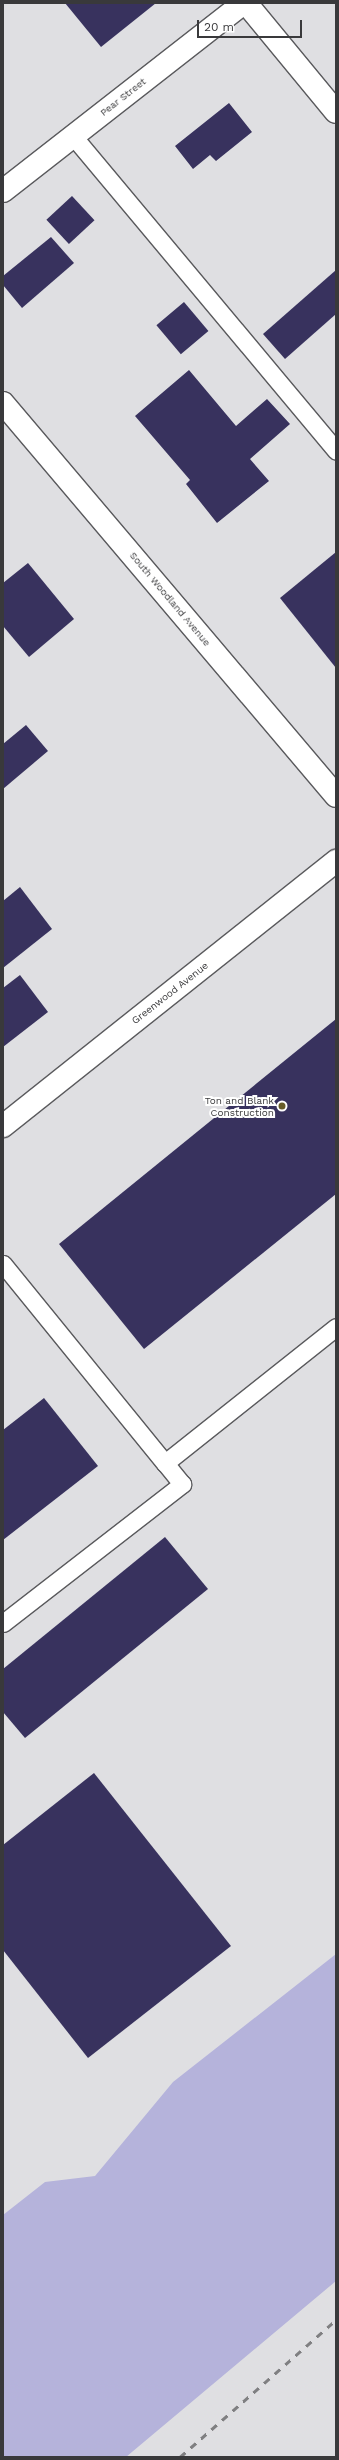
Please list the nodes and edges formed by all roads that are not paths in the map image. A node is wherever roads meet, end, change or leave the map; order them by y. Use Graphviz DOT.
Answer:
graph roads {
  1 [pos="245,3"];
  2 [pos="336,112"];
  3 [pos="73,136"];
  4 [pos="3,191"];
  5 [pos="3,403"];
  6 [pos="336,450"];
  7 [pos="336,796"];
  8 [pos="336,861"];
  9 [pos="3,1126"];
  10 [pos="3,1264"];
  11 [pos="336,1327"];
  12 [pos="165,1463"];
  13 [pos="3,1623"];
  1 -- 2 [label="street"];
  1 -- 3 [label="street, Pear Street"];
  3 -- 4 [label="street, Pear Street"];
  3 -- 6 [label="lane"];
  5 -- 7 [label="street, South Woodland Avenue"];
  8 -- 9 [label="street, Greenwood Avenue"];
  10 -- 12 [label="lane"];
  11 -- 12 [label="lane"];
  12 -- 13 [label="lane"];
}
